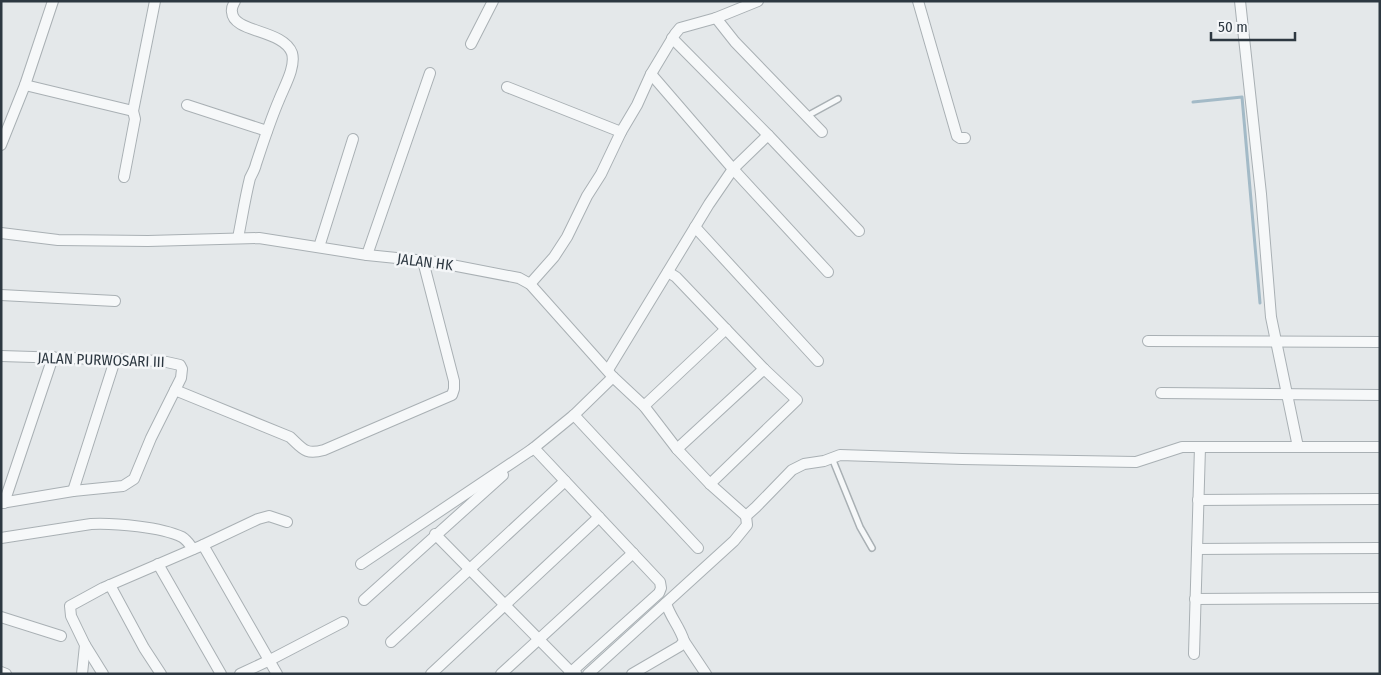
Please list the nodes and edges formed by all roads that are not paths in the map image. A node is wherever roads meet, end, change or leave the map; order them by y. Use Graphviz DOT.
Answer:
graph roads {
  1 [pos="53,1"];
  2 [pos="155,1"];
  3 [pos="235,1"];
  4 [pos="493,1"];
  5 [pos="758,1"];
  6 [pos="918,1"];
  7 [pos="1240,1"];
  8 [pos="716,18"];
  9 [pos="672,38"];
  10 [pos="471,44"];
  11 [pos="430,73"];
  12 [pos="651,74"];
  13 [pos="25,85"];
  14 [pos="506,87"];
  15 [pos="838,99"];
  16 [pos="187,105"];
  17 [pos="133,111"];
  18 [pos="807,116"];
  19 [pos="266,131"];
  20 [pos="620,132"];
  21 [pos="822,132"];
  22 [pos="768,135"];
  23 [pos="965,138"];
  24 [pos="353,139"];
  25 [pos="1,145"];
  26 [pos="733,169"];
  27 [pos="124,177"];
  28 [pos="695,227"];
  29 [pos="859,231"];
  30 [pos="1,233"];
  31 [pos="238,238"];
  32 [pos="319,248"];
  33 [pos="367,255"];
  34 [pos="422,261"];
  35 [pos="668,272"];
  36 [pos="828,272"];
  37 [pos="530,284"];
  38 [pos="1,295"];
  39 [pos="115,301"];
  40 [pos="726,329"];
  41 [pos="1148,341"];
  42 [pos="1276,342"];
  43 [pos="1380,342"];
  44 [pos="1,356"];
  45 [pos="53,357"];
  46 [pos="115,360"];
  47 [pos="818,361"];
  48 [pos="764,369"];
  49 [pos="611,373"];
  50 [pos="175,390"];
  51 [pos="1160,393"];
  52 [pos="1287,394"];
  53 [pos="1380,395"];
  54 [pos="644,406"];
  55 [pos="574,415"];
  56 [pos="1200,447"];
  57 [pos="1298,447"];
  58 [pos="1380,447"];
  59 [pos="534,448"];
  60 [pos="677,449"];
  61 [pos="832,457"];
  62 [pos="566,481"];
  63 [pos="710,484"];
  64 [pos="73,491"];
  65 [pos="1380,499"];
  66 [pos="1198,500"];
  67 [pos="2,503"];
  68 [pos="746,516"];
  69 [pos="599,517"];
  70 [pos="287,522"];
  71 [pos="435,534"];
  72 [pos="1,538"];
  73 [pos="198,547"];
  74 [pos="698,548"];
  75 [pos="872,548"];
  76 [pos="1197,548"];
  77 [pos="1380,548"];
  78 [pos="633,553"];
  79 [pos="158,564"];
  80 [pos="361,564"];
  81 [pos="470,569"];
  82 [pos="110,585"];
  83 [pos="1380,598"];
  84 [pos="1195,599"];
  85 [pos="364,600"];
  86 [pos="666,603"];
  87 [pos="505,605"];
  88 [pos="1,617"];
  89 [pos="343,622"];
  90 [pos="60,636"];
  91 [pos="538,640"];
  92 [pos="684,641"];
  93 [pos="391,642"];
  94 [pos="85,645"];
  95 [pos="1194,654"];
  96 [pos="270,660"];
  97 [pos="1,672"];
  98 [pos="572,673"];
  99 [pos="6,674"];
  100 [pos="82,674"];
  101 [pos="102,674"];
  102 [pos="160,674"];
  103 [pos="221,674"];
  104 [pos="240,674"];
  105 [pos="277,674"];
  106 [pos="431,674"];
  107 [pos="501,674"];
  108 [pos="588,674"];
  109 [pos="632,674"];
  110 [pos="706,674"];
  1 -- 13 [label="street"];
  2 -- 17 [label="street"];
  3 -- 19 [label="street"];
  4 -- 10 [label="street"];
  5 -- 8 [label="street"];
  6 -- 23 [label="street"];
  7 -- 42 [label="street"];
  8 -- 9 [label="street"];
  8 -- 18 [label="street"];
  9 -- 12 [label="street"];
  9 -- 22 [label="street"];
  11 -- 33 [label="street"];
  12 -- 20 [label="street"];
  12 -- 26 [label="street"];
  13 -- 17 [label="street"];
  13 -- 25 [label="street"];
  14 -- 20 [label="street"];
  15 -- 18 [label="lane"];
  16 -- 19 [label="street"];
  17 -- 27 [label="street"];
  18 -- 21 [label="street"];
  19 -- 31 [label="street"];
  20 -- 37 [label="street"];
  22 -- 26 [label="street"];
  22 -- 29 [label="street"];
  24 -- 32 [label="street"];
  26 -- 28 [label="street"];
  26 -- 36 [label="street"];
  28 -- 35 [label="street"];
  28 -- 47 [label="street"];
  30 -- 31 [label="street, JALAN HK"];
  31 -- 32 [label="street, JALAN HK"];
  32 -- 33 [label="street, JALAN HK"];
  33 -- 34 [label="street, JALAN HK"];
  34 -- 37 [label="street, JALAN HK"];
  34 -- 50 [label="street"];
  35 -- 40 [label="street"];
  35 -- 49 [label="street"];
  37 -- 49 [label="street, JALAN HK"];
  38 -- 39 [label="street"];
  40 -- 48 [label="street"];
  40 -- 54 [label="street"];
  41 -- 42 [label="street"];
  42 -- 43 [label="street"];
  42 -- 52 [label="street"];
  44 -- 45 [label="street, JALAN PURWOSARI III"];
  45 -- 46 [label="street, JALAN PURWOSARI III"];
  45 -- 67 [label="street"];
  46 -- 50 [label="street, JALAN PURWOSARI III"];
  46 -- 64 [label="street"];
  48 -- 60 [label="street"];
  48 -- 63 [label="street"];
  49 -- 54 [label="street, JALAN HK"];
  49 -- 55 [label="street"];
  50 -- 64 [label="street, JALAN PURWOSARI III"];
  51 -- 52 [label="street"];
  52 -- 53 [label="street"];
  52 -- 57 [label="street"];
  54 -- 60 [label="street, JALAN HK"];
  55 -- 59 [label="street"];
  55 -- 74 [label="street"];
  56 -- 57 [label="street"];
  56 -- 61 [label="street"];
  56 -- 66 [label="street"];
  57 -- 58 [label="street"];
  59 -- 62 [label="street"];
  59 -- 71 [label="street"];
  59 -- 80 [label="street"];
  60 -- 63 [label="street, JALAN HK"];
  61 -- 68 [label="street"];
  61 -- 75 [label="lane"];
  62 -- 69 [label="street"];
  62 -- 81 [label="street"];
  63 -- 68 [label="street, JALAN HK"];
  64 -- 67 [label="street, JALAN PURWOSARI III"];
  65 -- 66 [label="street"];
  66 -- 76 [label="street"];
  68 -- 86 [label="street"];
  69 -- 78 [label="street"];
  69 -- 87 [label="street"];
  70 -- 73 [label="street"];
  71 -- 81 [label="street"];
  71 -- 85 [label="street"];
  72 -- 73 [label="street"];
  73 -- 79 [label="street"];
  73 -- 96 [label="street"];
  76 -- 77 [label="street"];
  76 -- 84 [label="street"];
  78 -- 91 [label="street"];
  78 -- 98 [label="street"];
  79 -- 82 [label="street"];
  79 -- 103 [label="street"];
  81 -- 87 [label="street"];
  81 -- 93 [label="street"];
  82 -- 94 [label="street"];
  82 -- 102 [label="street"];
  83 -- 84 [label="street"];
  84 -- 95 [label="street"];
  86 -- 92 [label="street"];
  86 -- 108 [label="street"];
  87 -- 91 [label="street"];
  87 -- 106 [label="street"];
  88 -- 90 [label="street"];
  89 -- 96 [label="street"];
  91 -- 98 [label="street"];
  91 -- 107 [label="street"];
  92 -- 109 [label="street"];
  92 -- 110 [label="street"];
  94 -- 100 [label="street"];
  94 -- 101 [label="street"];
  96 -- 104 [label="street"];
  96 -- 105 [label="street"];
  97 -- 99 [label="street"];
}
